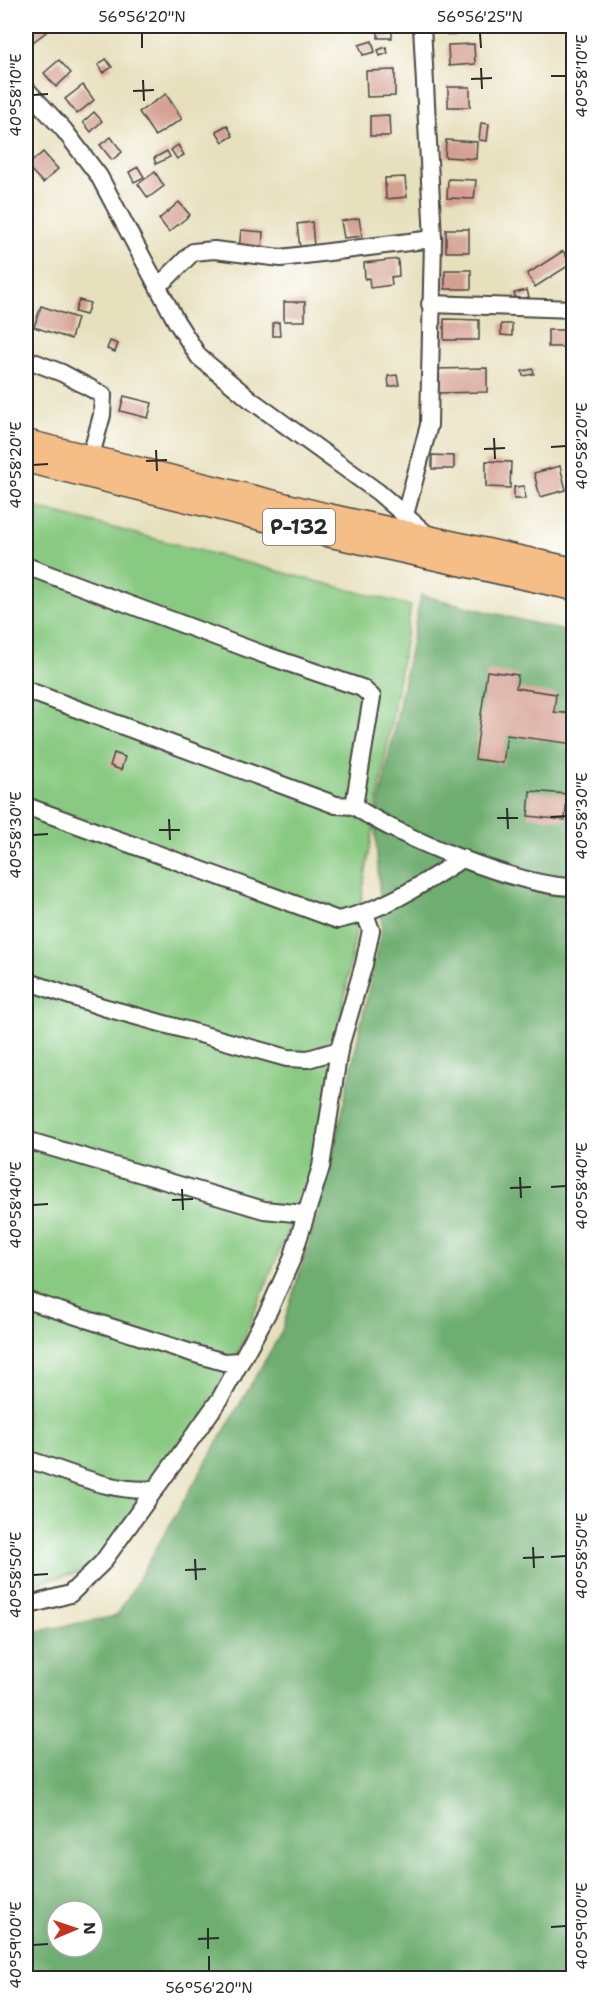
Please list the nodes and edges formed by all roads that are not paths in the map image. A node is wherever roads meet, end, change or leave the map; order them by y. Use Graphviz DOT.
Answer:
graph roads {
  1 [pos="422,26"];
  2 [pos="26,89"];
  3 [pos="433,239"];
  4 [pos="158,283"];
  5 [pos="430,304"];
  6 [pos="573,309"];
  7 [pos="26,359"];
  8 [pos="26,442"];
  9 [pos="90,459"];
  10 [pos="26,460"];
  11 [pos="405,515"];
  12 [pos="433,539"];
  13 [pos="447,560"];
  14 [pos="26,566"];
  15 [pos="573,570"];
  16 [pos="573,588"];
  17 [pos="26,690"];
  18 [pos="26,806"];
  19 [pos="354,806"];
  20 [pos="463,858"];
  21 [pos="573,887"];
  22 [pos="365,914"];
  23 [pos="26,981"];
  24 [pos="339,1050"];
  25 [pos="26,1140"];
  26 [pos="305,1214"];
  27 [pos="26,1300"];
  28 [pos="241,1361"];
  29 [pos="26,1459"];
  30 [pos="156,1489"];
  31 [pos="26,1606"];
  1 -- 3 [label="street"];
  2 -- 4 [label="street"];
  3 -- 4 [label="street"];
  3 -- 5 [label="street"];
  4 -- 11 [label="street"];
  5 -- 6 [label="street"];
  5 -- 11 [label="street"];
  7 -- 9 [label="street"];
  8 -- 9 [label="highway, Р-132"];
  9 -- 12 [label="highway, Р-132"];
  10 -- 13 [label="highway, Р-132"];
  11 -- 12 [label="street"];
  12 -- 13 [label="street"];
  12 -- 15 [label="highway, Р-132"];
  13 -- 16 [label="highway, Р-132"];
  14 -- 19 [label="street"];
  17 -- 19 [label="street"];
  18 -- 22 [label="street"];
  19 -- 20 [label="street"];
  20 -- 21 [label="street"];
  20 -- 22 [label="street"];
  22 -- 24 [label="street"];
  23 -- 24 [label="street"];
  24 -- 26 [label="street"];
  25 -- 26 [label="street"];
  26 -- 28 [label="street"];
  27 -- 28 [label="street"];
  28 -- 30 [label="street"];
  29 -- 30 [label="street"];
  30 -- 31 [label="street"];
}
